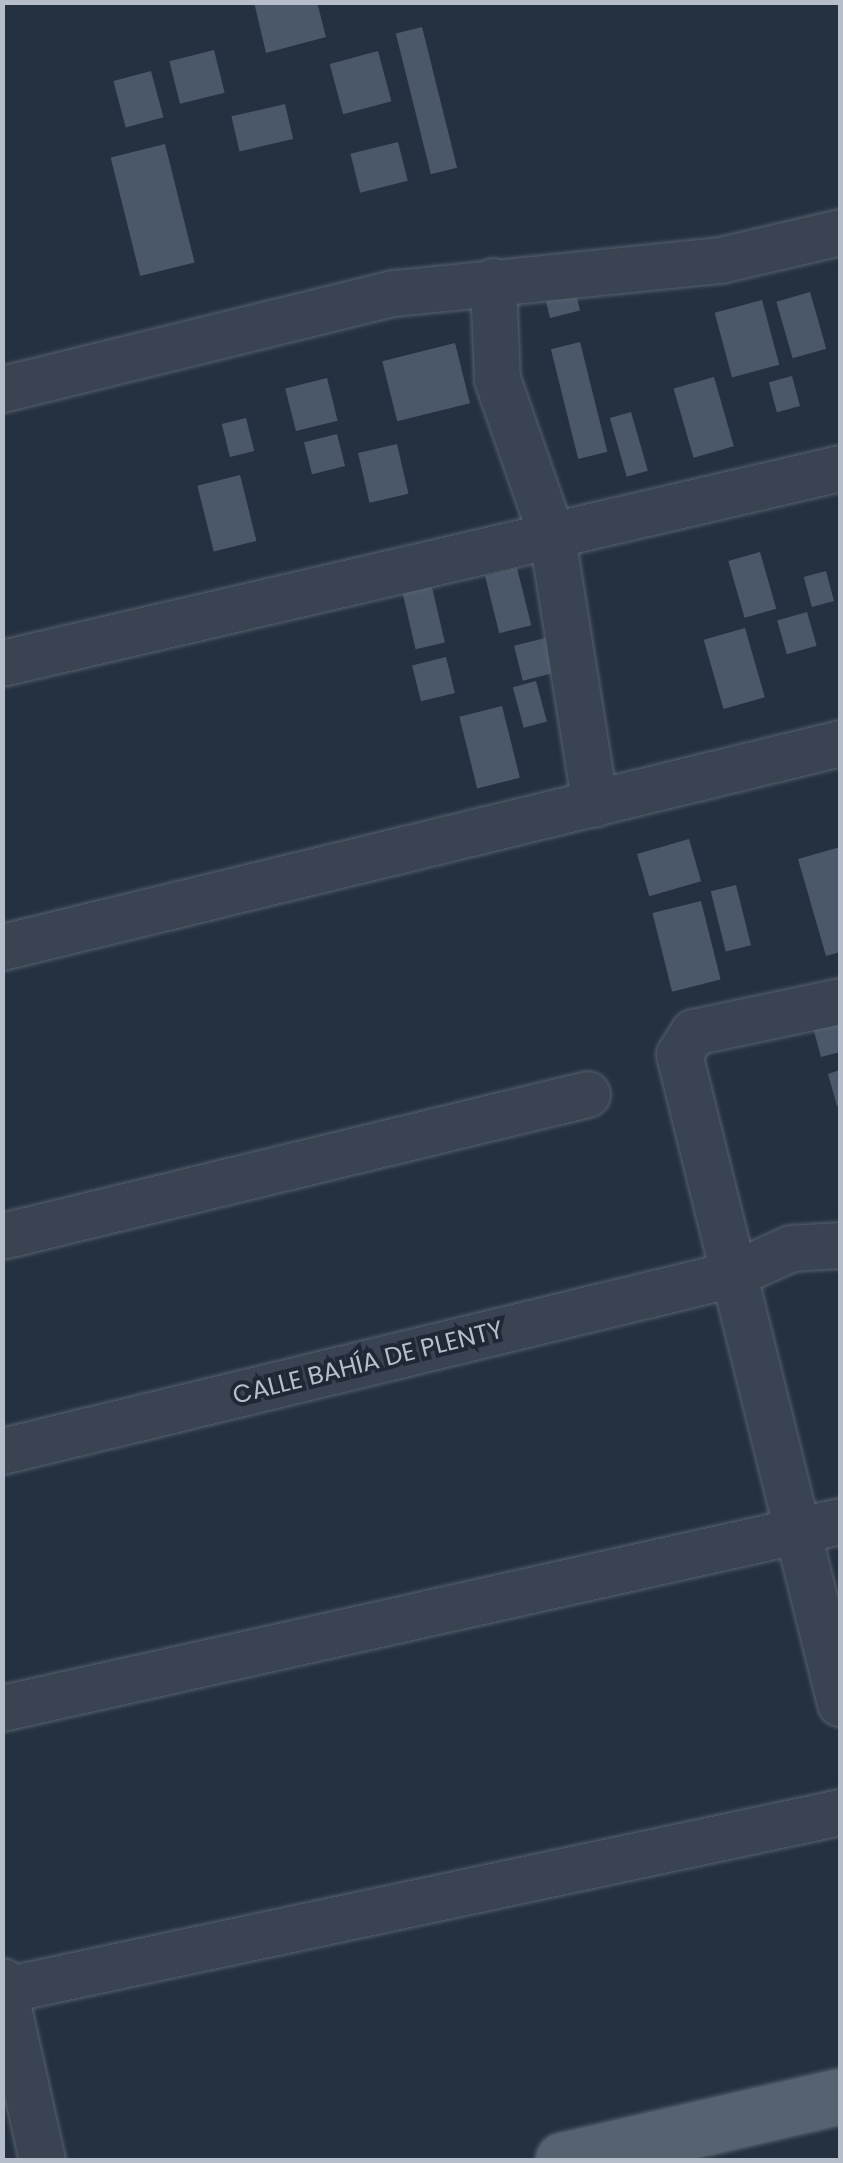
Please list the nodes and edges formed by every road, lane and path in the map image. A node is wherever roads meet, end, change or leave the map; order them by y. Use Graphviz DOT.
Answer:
graph roads {
  1 [pos="840,232"];
  2 [pos="493,282"];
  3 [pos="2,390"];
  4 [pos="840,468"];
  5 [pos="552,538"];
  6 [pos="2,662"];
  7 [pos="840,743"];
  8 [pos="594,804"];
  9 [pos="2,947"];
  10 [pos="840,1001"];
  11 [pos="587,1094"];
  12 [pos="2,1236"];
  13 [pos="840,1244"];
  14 [pos="733,1274"];
  15 [pos="2,1452"];
  16 [pos="819,1525"];
  17 [pos="840,1703"];
  18 [pos="2,1708"];
  19 [pos="840,1812"];
  20 [pos="4,1985"];
  21 [pos="840,2096"];
  22 [pos="42,2160"];
  23 [pos="563,2160"];
  1 -- 2 [label="street"];
  2 -- 3 [label="street"];
  2 -- 5 [label="street"];
  4 -- 5 [label="street"];
  5 -- 6 [label="street"];
  5 -- 8 [label="street"];
  7 -- 8 [label="street"];
  8 -- 9 [label="street"];
  10 -- 14 [label="street"];
  11 -- 12 [label="street"];
  13 -- 14 [label="street, CALLE BAHÍA DE PLENTY"];
  14 -- 15 [label="street, CALLE BAHÍA DE PLENTY"];
  14 -- 16 [label="street"];
  16 -- 17 [label="street"];
  16 -- 18 [label="street"];
  19 -- 20 [label="street"];
  20 -- 22 [label="street"];
  21 -- 23 [label="main road"];
}
